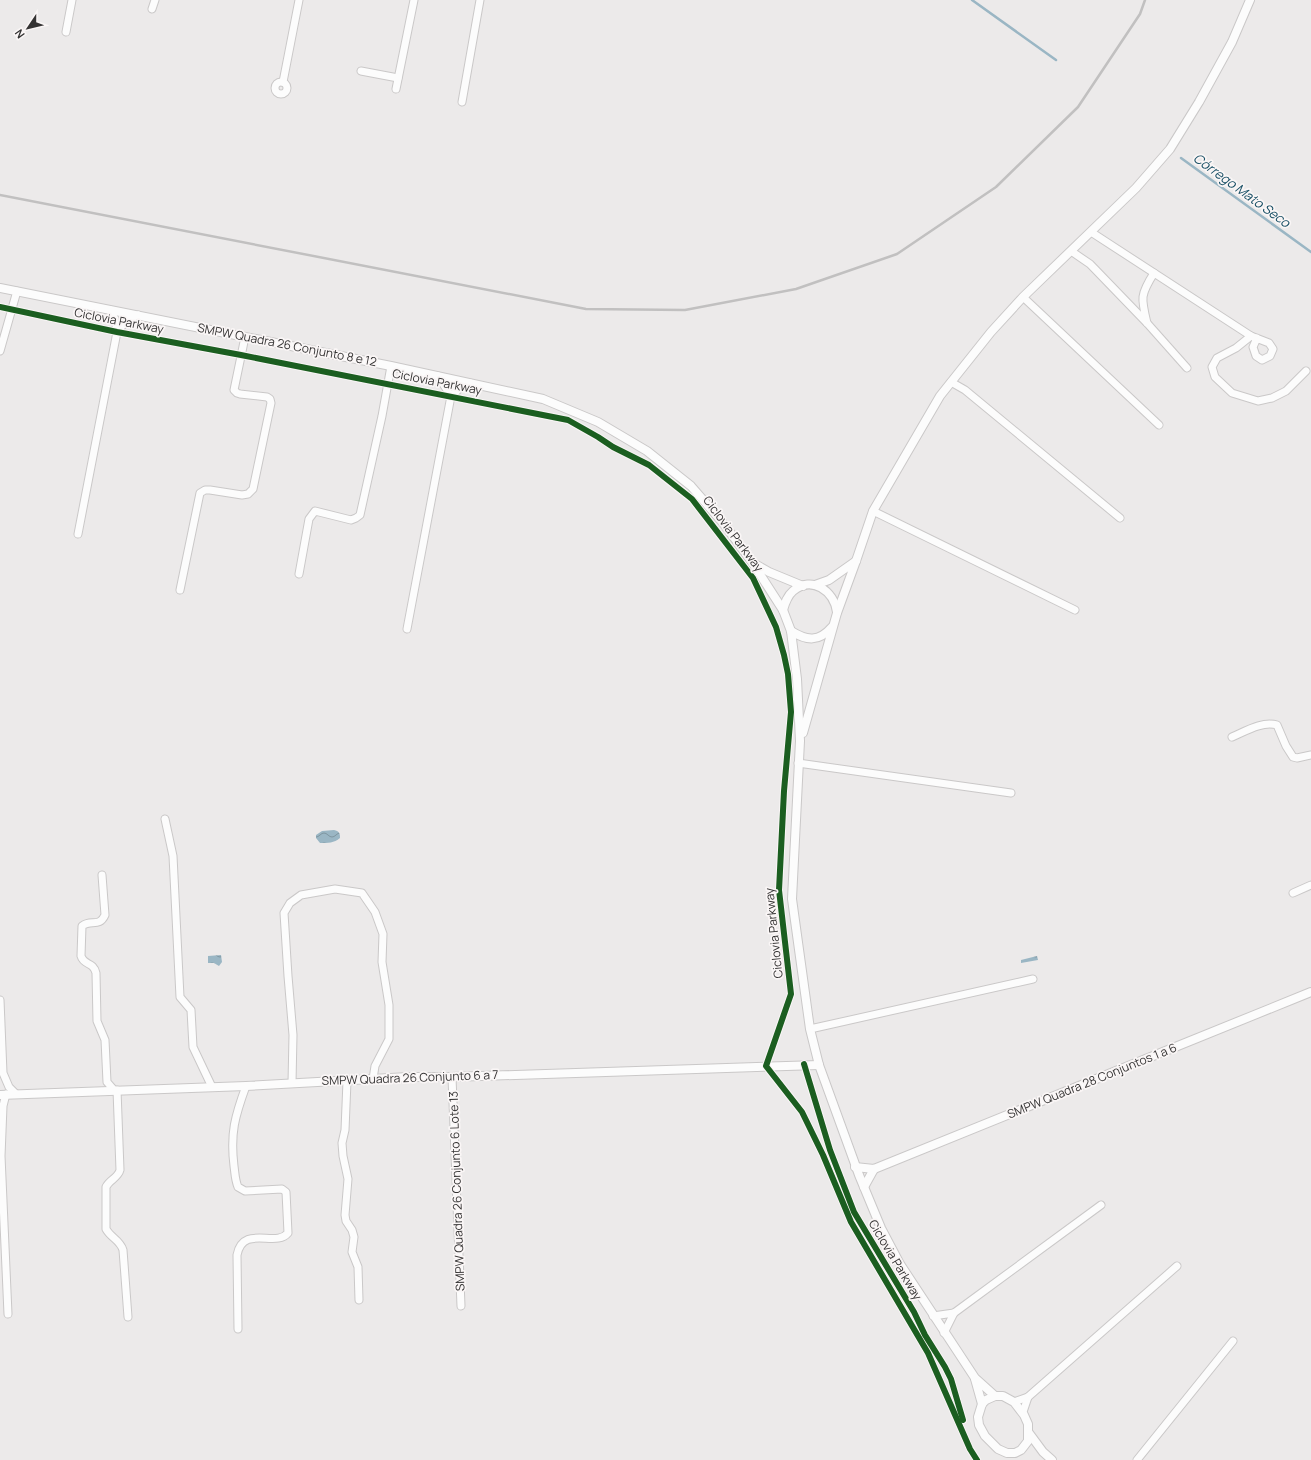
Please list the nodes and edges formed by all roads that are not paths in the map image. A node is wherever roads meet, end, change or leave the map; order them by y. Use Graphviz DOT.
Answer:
graph roads {
  1 [pos="72,0"];
  2 [pos="155,0"];
  3 [pos="299,0"];
  4 [pos="414,0"];
  5 [pos="480,0"];
  6 [pos="1250,0"];
  7 [pos="152,9"];
  8 [pos="66,32"];
  9 [pos="361,70"];
  10 [pos="398,78"];
  11 [pos="283,82"];
  12 [pos="396,89"];
  13 [pos="462,102"];
  14 [pos="1091,232"];
  15 [pos="1071,251"];
  16 [pos="1154,272"];
  17 [pos="0,288"];
  18 [pos="17,291"];
  19 [pos="1024,297"];
  20 [pos="110,310"];
  21 [pos="138,316"];
  22 [pos="1147,323"];
  23 [pos="117,332"];
  24 [pos="245,337"];
  25 [pos="0,351"];
  26 [pos="391,366"];
  27 [pos="1187,368"];
  28 [pos="1306,371"];
  29 [pos="438,376"];
  30 [pos="951,382"];
  31 [pos="470,383"];
  32 [pos="451,396"];
  33 [pos="1159,425"];
  34 [pos="873,511"];
  35 [pos="1120,518"];
  36 [pos="78,534"];
  37 [pos="856,560"];
  38 [pos="752,562"];
  39 [pos="299,574"];
  40 [pos="814,585"];
  41 [pos="803,586"];
  42 [pos="180,590"];
  43 [pos="783,610"];
  44 [pos="1075,610"];
  45 [pos="837,613"];
  46 [pos="834,625"];
  47 [pos="407,630"];
  48 [pos="791,631"];
  49 [pos="1232,737"];
  50 [pos="800,741"];
  51 [pos="1311,755"];
  52 [pos="798,763"];
  53 [pos="1012,793"];
  54 [pos="165,819"];
  55 [pos="102,875"];
  56 [pos="1311,885"];
  57 [pos="1293,893"];
  58 [pos="1033,979"];
  59 [pos="1311,992"];
  60 [pos="0,1000"];
  61 [pos="810,1029"];
  62 [pos="819,1064"];
  63 [pos="452,1077"];
  64 [pos="373,1080"];
  65 [pos="347,1081"];
  66 [pos="107,1082"];
  67 [pos="292,1083"];
  68 [pos="246,1086"];
  69 [pos="212,1087"];
  70 [pos="116,1090"];
  71 [pos="100,1091"];
  72 [pos="3,1094"];
  73 [pos="16,1094"];
  74 [pos="856,1167"];
  75 [pos="874,1169"];
  76 [pos="864,1187"];
  77 [pos="1101,1206"];
  78 [pos="1177,1266"];
  79 [pos="359,1300"];
  80 [pos="461,1306"];
  81 [pos="954,1313"];
  82 [pos="8,1314"];
  83 [pos="933,1316"];
  84 [pos="128,1317"];
  85 [pos="238,1329"];
  86 [pos="944,1332"];
  87 [pos="1233,1341"];
  88 [pos="975,1378"];
  89 [pos="995,1396"];
  90 [pos="1028,1397"];
  91 [pos="1014,1402"];
  92 [pos="982,1404"];
  93 [pos="1023,1412"];
  94 [pos="1029,1433"];
  95 [pos="1022,1448"];
  96 [pos="1043,1452"];
  97 [pos="1009,1456"];
  98 [pos="1019,1460"];
  99 [pos="1052,1460"];
  100 [pos="1137,1460"];
  1 -- 8 [label="street"];
  2 -- 7 [label="street"];
  3 -- 11 [label="street"];
  4 -- 10 [label="street"];
  5 -- 13 [label="street"];
  6 -- 14 [label="street"];
  9 -- 10 [label="street"];
  10 -- 12 [label="street"];
  14 -- 15 [label="street"];
  14 -- 16 [label="street"];
  15 -- 19 [label="street"];
  15 -- 22 [label="street"];
  16 -- 22 [label="street"];
  16 -- 28 [label="street"];
  17 -- 18 [label="street, SMPW Quadra 26 Conjunto 8 e 12"];
  18 -- 20 [label="street, SMPW Quadra 26 Conjunto 8 e 12"];
  18 -- 25 [label="street"];
  19 -- 30 [label="street"];
  19 -- 33 [label="street"];
  20 -- 21 [label="street, SMPW Quadra 26 Conjunto 8 e 12"];
  20 -- 23 [label="street"];
  21 -- 23 [label="street"];
  21 -- 24 [label="street, SMPW Quadra 26 Conjunto 8 e 12"];
  22 -- 27 [label="street"];
  23 -- 36 [label="street"];
  24 -- 26 [label="street, SMPW Quadra 26 Conjunto 8 e 12"];
  24 -- 42 [label="street"];
  26 -- 29 [label="street, SMPW Quadra 26 Conjunto 8 e 12"];
  26 -- 39 [label="street"];
  29 -- 31 [label="street, SMPW Quadra 26 Conjunto 8 e 12"];
  29 -- 32 [label="street"];
  30 -- 34 [label="street"];
  30 -- 35 [label="street"];
  31 -- 32 [label="street"];
  31 -- 38 [label="street, SMPW Quadra 26 Conjunto 8 e 12"];
  32 -- 47 [label="street"];
  34 -- 37 [label="street"];
  34 -- 44 [label="street"];
  37 -- 40 [label="street"];
  37 -- 45 [label="street"];
  38 -- 41 [label="street, SMPW Quadra 26 Conjunto 8 e 12"];
  38 -- 43 [label="street, SMPW Quadra 26 Conjunto 8 e 12"];
  40 -- 41 [label="street"];
  40 -- 45 [label="street"];
  41 -- 43 [label="street"];
  43 -- 48 [label="street"];
  45 -- 46 [label="street"];
  46 -- 48 [label="street"];
  46 -- 50 [label="street"];
  48 -- 50 [label="street"];
  49 -- 51 [label="street"];
  50 -- 52 [label="street"];
  52 -- 53 [label="street"];
  52 -- 61 [label="street"];
  54 -- 69 [label="street"];
  55 -- 66 [label="street"];
  56 -- 57 [label="street"];
  58 -- 61 [label="street"];
  59 -- 75 [label="street, SMPW Quadra 28 Conjuntos 1 a 6"];
  60 -- 73 [label="street"];
  61 -- 62 [label="street"];
  62 -- 63 [label="street, SMPW Quadra 26 Conjunto 6 a 7"];
  62 -- 74 [label="street"];
  63 -- 64 [label="street, SMPW Quadra 26 Conjunto 6 a 7"];
  63 -- 80 [label="street, SMPW Quadra 26 Conjunto 6 Lote 13"];
  64 -- 65 [label="street, SMPW Quadra 26 Conjunto 6 a 7"];
  64 -- 67 [label="street"];
  65 -- 67 [label="street, SMPW Quadra 26 Conjunto 6 a 7"];
  65 -- 79 [label="street"];
  66 -- 70 [label="street"];
  66 -- 71 [label="street"];
  67 -- 68 [label="street, SMPW Quadra 26 Conjunto 6 a 7"];
  68 -- 69 [label="street, SMPW Quadra 26 Conjunto 6 a 7"];
  68 -- 85 [label="street"];
  69 -- 70 [label="street, SMPW Quadra 26 Conjunto 6 a 7"];
  70 -- 71 [label="street, SMPW Quadra 26 Conjunto 6 a 7"];
  70 -- 84 [label="street"];
  71 -- 73 [label="street, SMPW Quadra 26 Conjunto 6 a 7"];
  72 -- 73 [label="street, SMPW Quadra 26 Conjunto 6 a 7"];
  72 -- 82 [label="street"];
  74 -- 75 [label="street, SMPW Quadra 28 Conjuntos 1 a 6"];
  74 -- 76 [label="street"];
  75 -- 76 [label="street"];
  76 -- 83 [label="street"];
  77 -- 81 [label="street"];
  78 -- 90 [label="street"];
  81 -- 83 [label="street"];
  81 -- 86 [label="street"];
  83 -- 86 [label="street"];
  86 -- 88 [label="street"];
  87 -- 100 [label="street"];
  88 -- 89 [label="street"];
  88 -- 92 [label="street"];
  89 -- 91 [label="street"];
  89 -- 92 [label="street"];
  90 -- 91 [label="street"];
  90 -- 93 [label="street"];
  91 -- 93 [label="street"];
  92 -- 97 [label="street"];
  93 -- 94 [label="street"];
  94 -- 95 [label="street"];
  94 -- 96 [label="street"];
  95 -- 96 [label="street"];
  95 -- 97 [label="street"];
  95 -- 98 [label="street"];
  96 -- 99 [label="street"];
}
